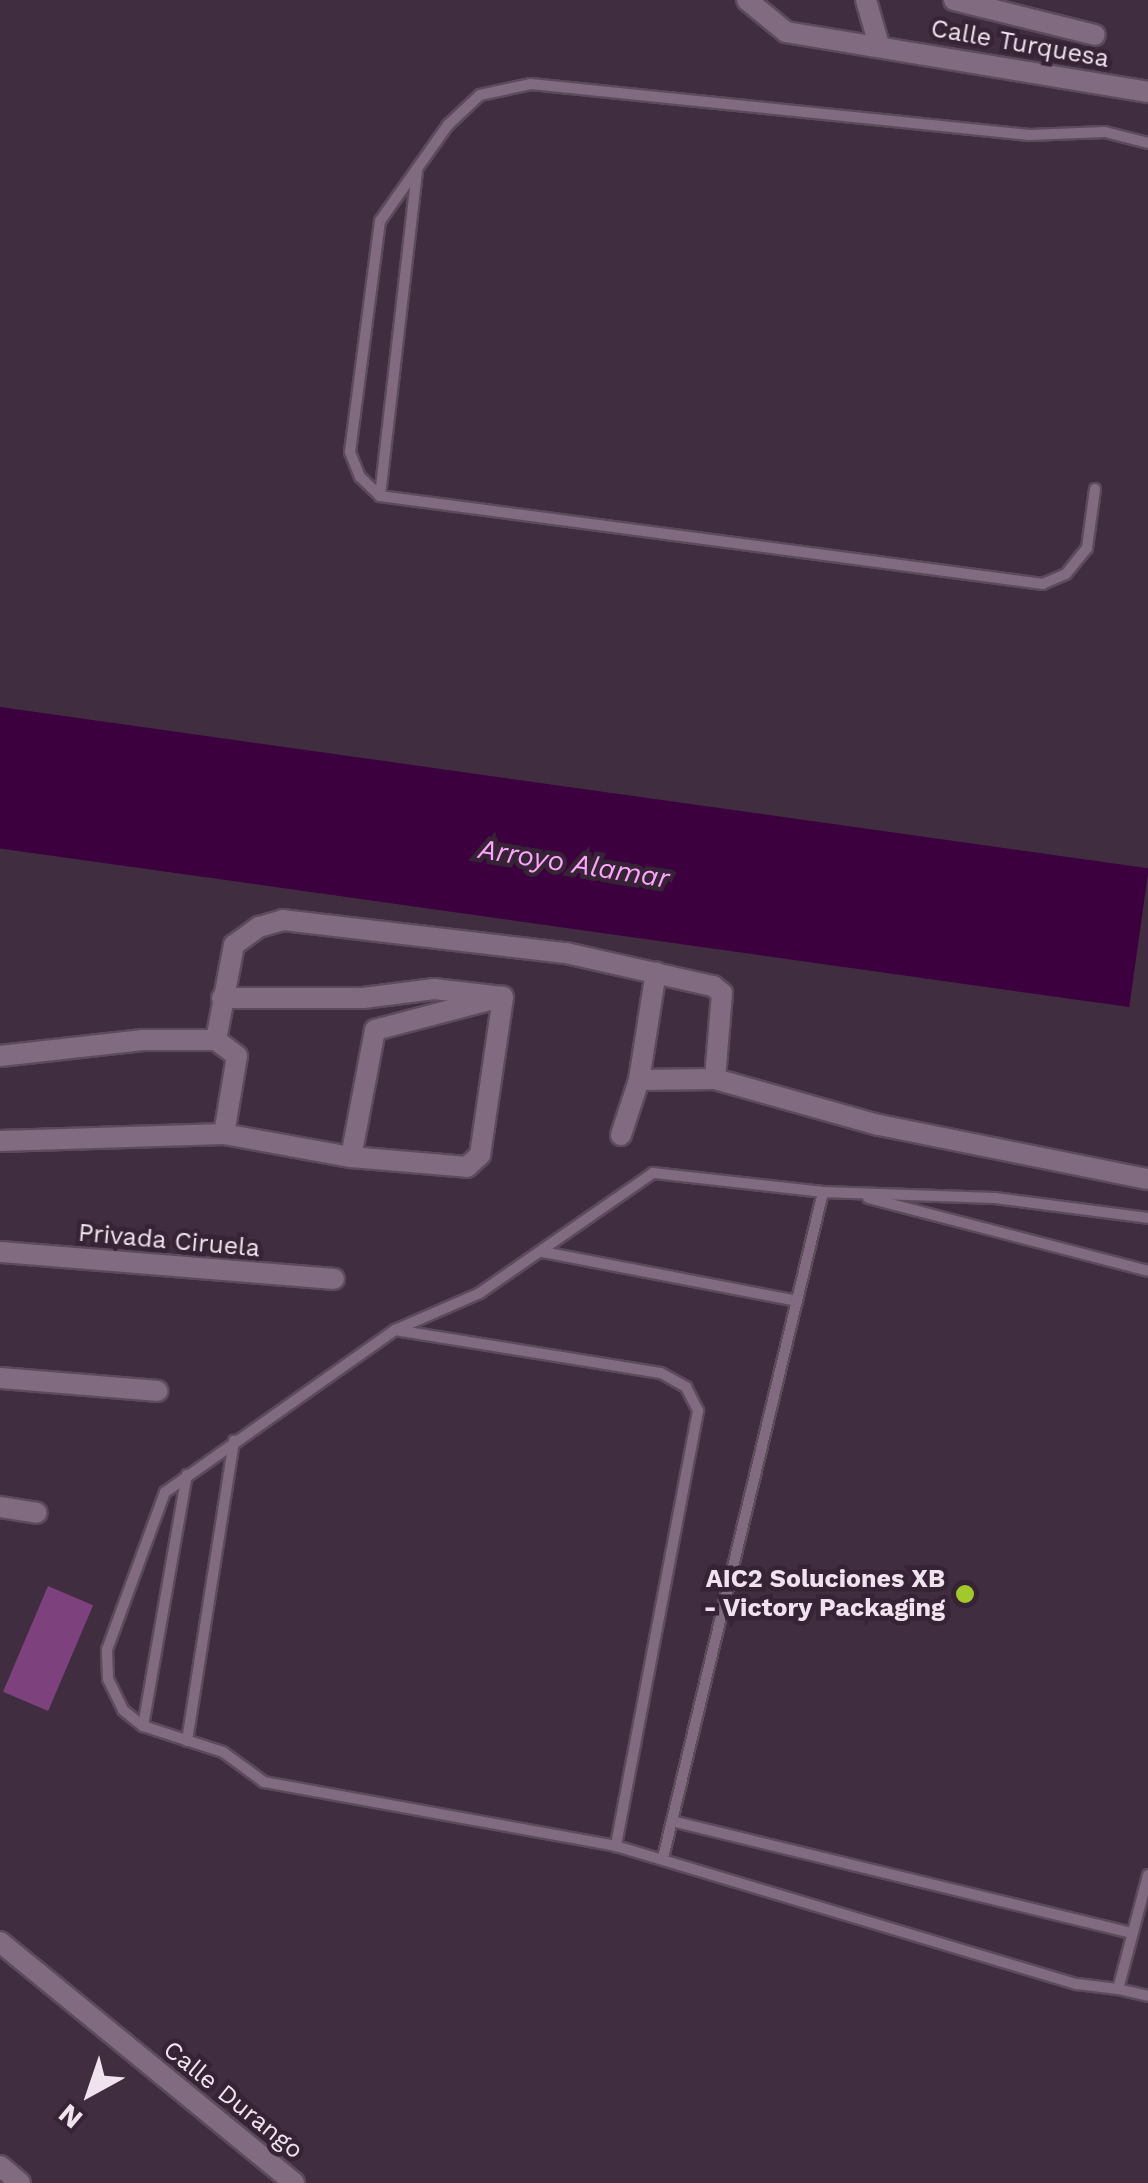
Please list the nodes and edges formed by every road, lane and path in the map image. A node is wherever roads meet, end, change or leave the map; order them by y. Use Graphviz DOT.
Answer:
graph roads {
  1 [pos="747,0"];
  2 [pos="866,0"];
  3 [pos="954,0"];
  4 [pos="1094,35"];
  5 [pos="879,45"];
  6 [pos="1148,92"];
  7 [pos="1148,143"];
  8 [pos="418,166"];
  9 [pos="1095,489"];
  10 [pos="380,496"];
  11 [pos="656,972"];
  12 [pos="502,997"];
  13 [pos="222,998"];
  14 [pos="224,1045"];
  15 [pos="0,1056"];
  16 [pos="715,1079"];
  17 [pos="639,1080"];
  18 [pos="224,1134"];
  19 [pos="621,1135"];
  20 [pos="0,1141"];
  21 [pos="351,1156"];
  22 [pos="1148,1179"];
  23 [pos="823,1192"];
  24 [pos="848,1193"];
  25 [pos="1148,1218"];
  26 [pos="0,1252"];
  27 [pos="542,1252"];
  28 [pos="1148,1272"];
  29 [pos="334,1279"];
  30 [pos="797,1301"];
  31 [pos="395,1330"];
  32 [pos="0,1378"];
  33 [pos="157,1391"];
  34 [pos="234,1440"];
  35 [pos="187,1474"];
  36 [pos="0,1507"];
  37 [pos="37,1513"];
  38 [pos="143,1726"];
  39 [pos="187,1741"];
  40 [pos="672,1821"];
  41 [pos="616,1846"];
  42 [pos="663,1858"];
  43 [pos="1148,1875"];
  44 [pos="1132,1933"];
  45 [pos="0,1942"];
  46 [pos="1118,1989"];
  47 [pos="1148,1996"];
  48 [pos="0,2166"];
  49 [pos="20,2183"];
  50 [pos="294,2183"];
  1 -- 5 [label="street, Calle Turquesa"];
  2 -- 5 [label="street"];
  3 -- 4 [label="street"];
  5 -- 6 [label="street, Calle Turquesa"];
  7 -- 8 [label="lane"];
  8 -- 10 [label="lane"];
  8 -- 10 [label="lane"];
  9 -- 10 [label="lane"];
  11 -- 13 [label="street"];
  11 -- 16 [label="street"];
  11 -- 17 [label="street"];
  12 -- 13 [label="street"];
  12 -- 21 [label="street"];
  12 -- 21 [label="street"];
  13 -- 14 [label="street"];
  14 -- 15 [label="street"];
  14 -- 18 [label="street"];
  16 -- 17 [label="street"];
  16 -- 22 [label="street"];
  17 -- 19 [label="street"];
  18 -- 20 [label="street"];
  18 -- 21 [label="street"];
  23 -- 24 [label="lane"];
  23 -- 27 [label="lane"];
  23 -- 30 [label="lane"];
  24 -- 25 [label="lane"];
  24 -- 28 [label="lane"];
  26 -- 29 [label="street, Privada Ciruela"];
  27 -- 30 [label="lane"];
  27 -- 31 [label="lane"];
  30 -- 40 [label="lane"];
  31 -- 34 [label="lane"];
  31 -- 41 [label="lane"];
  32 -- 33 [label="street"];
  34 -- 35 [label="lane"];
  34 -- 39 [label="lane"];
  35 -- 38 [label="lane"];
  35 -- 38 [label="lane"];
  36 -- 37 [label="street"];
  38 -- 39 [label="lane"];
  39 -- 41 [label="lane"];
  40 -- 42 [label="lane"];
  40 -- 44 [label="lane"];
  41 -- 42 [label="lane"];
  42 -- 46 [label="lane"];
  43 -- 44 [label="lane"];
  44 -- 46 [label="lane"];
  45 -- 50 [label="street, Calle Durango"];
  46 -- 47 [label="lane"];
  48 -- 49 [label="street"];
}
